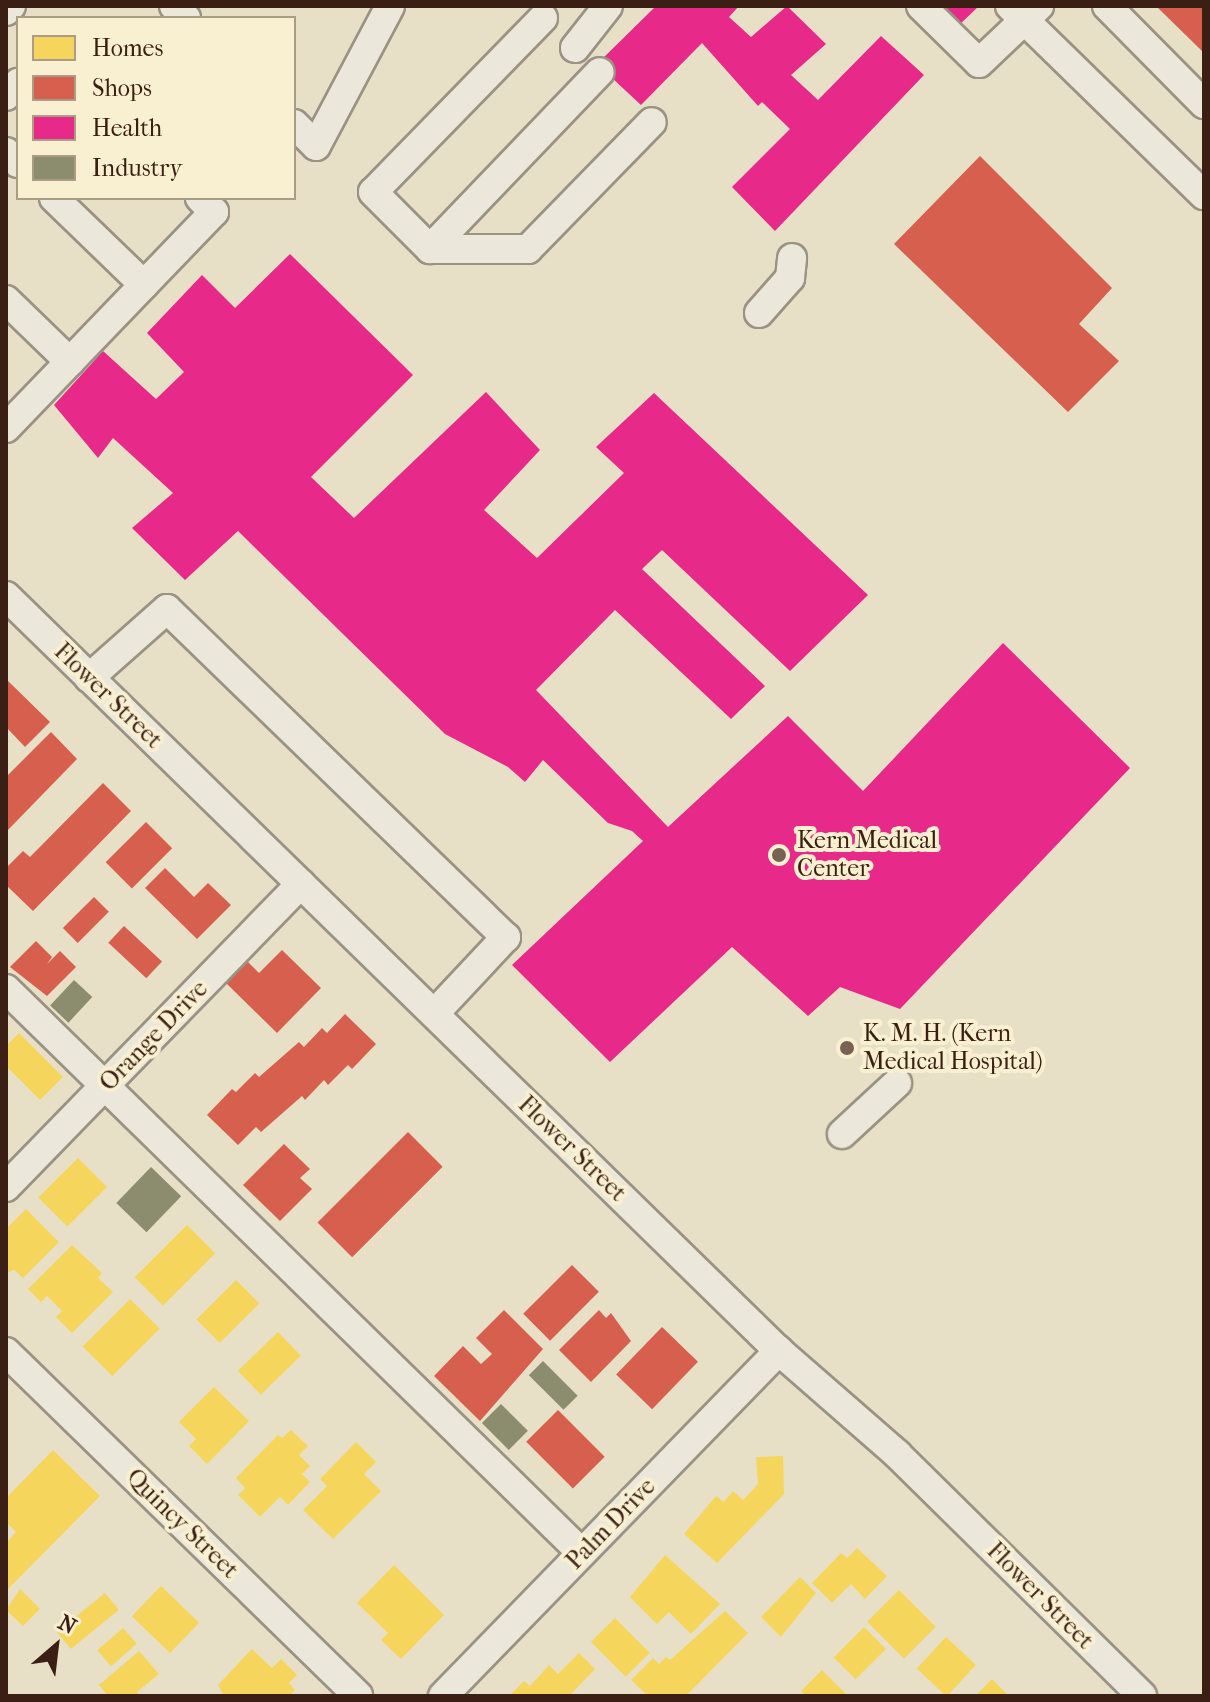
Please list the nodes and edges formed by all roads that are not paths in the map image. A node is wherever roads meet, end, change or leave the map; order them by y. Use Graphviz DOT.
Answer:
graph roads {
  1 [pos="11,6"];
  2 [pos="390,6"];
  3 [pos="608,6"];
  4 [pos="921,6"];
  5 [pos="1107,6"];
  6 [pos="6,11"];
  7 [pos="1025,11"];
  8 [pos="543,18"];
  9 [pos="575,48"];
  10 [pos="600,72"];
  11 [pos="1204,104"];
  12 [pos="652,122"];
  13 [pos="296,126"];
  14 [pos="1204,195"];
  15 [pos="56,200"];
  16 [pos="202,200"];
  17 [pos="430,249"];
  18 [pos="792,258"];
  19 [pos="144,285"];
  20 [pos="6,300"];
  21 [pos="759,313"];
  22 [pos="70,362"];
  23 [pos="6,428"];
  24 [pos="6,596"];
  25 [pos="89,678"];
  26 [pos="301,884"];
  27 [pos="6,989"];
  28 [pos="434,1014"];
  29 [pos="897,1083"];
  30 [pos="104,1086"];
  31 [pos="842,1134"];
  32 [pos="6,1187"];
  33 [pos="779,1351"];
  34 [pos="6,1352"];
  35 [pos="582,1553"];
  36 [pos="358,1696"];
  37 [pos="443,1696"];
  38 [pos="1142,1696"];
  1 -- 6 [label="street"];
  2 -- 13 [label="street"];
  3 -- 9 [label="street"];
  4 -- 7 [label="street"];
  5 -- 11 [label="street"];
  7 -- 14 [label="street"];
  8 -- 17 [label="street"];
  10 -- 17 [label="street"];
  12 -- 17 [label="street"];
  15 -- 19 [label="street"];
  16 -- 19 [label="street"];
  18 -- 21 [label="street"];
  19 -- 22 [label="street"];
  20 -- 22 [label="street"];
  22 -- 23 [label="street"];
  24 -- 25 [label="street, Flower Street"];
  25 -- 26 [label="street, Flower Street"];
  25 -- 28 [label="street"];
  26 -- 28 [label="street, Flower Street"];
  26 -- 30 [label="street, Orange Drive"];
  27 -- 30 [label="street"];
  28 -- 33 [label="street, Flower Street"];
  29 -- 31 [label="street"];
  30 -- 32 [label="street, Orange Drive"];
  30 -- 35 [label="street"];
  33 -- 35 [label="street, Palm Drive"];
  33 -- 38 [label="street, Flower Street"];
  34 -- 36 [label="street, Quincy Street"];
  35 -- 37 [label="street, Palm Drive"];
}
